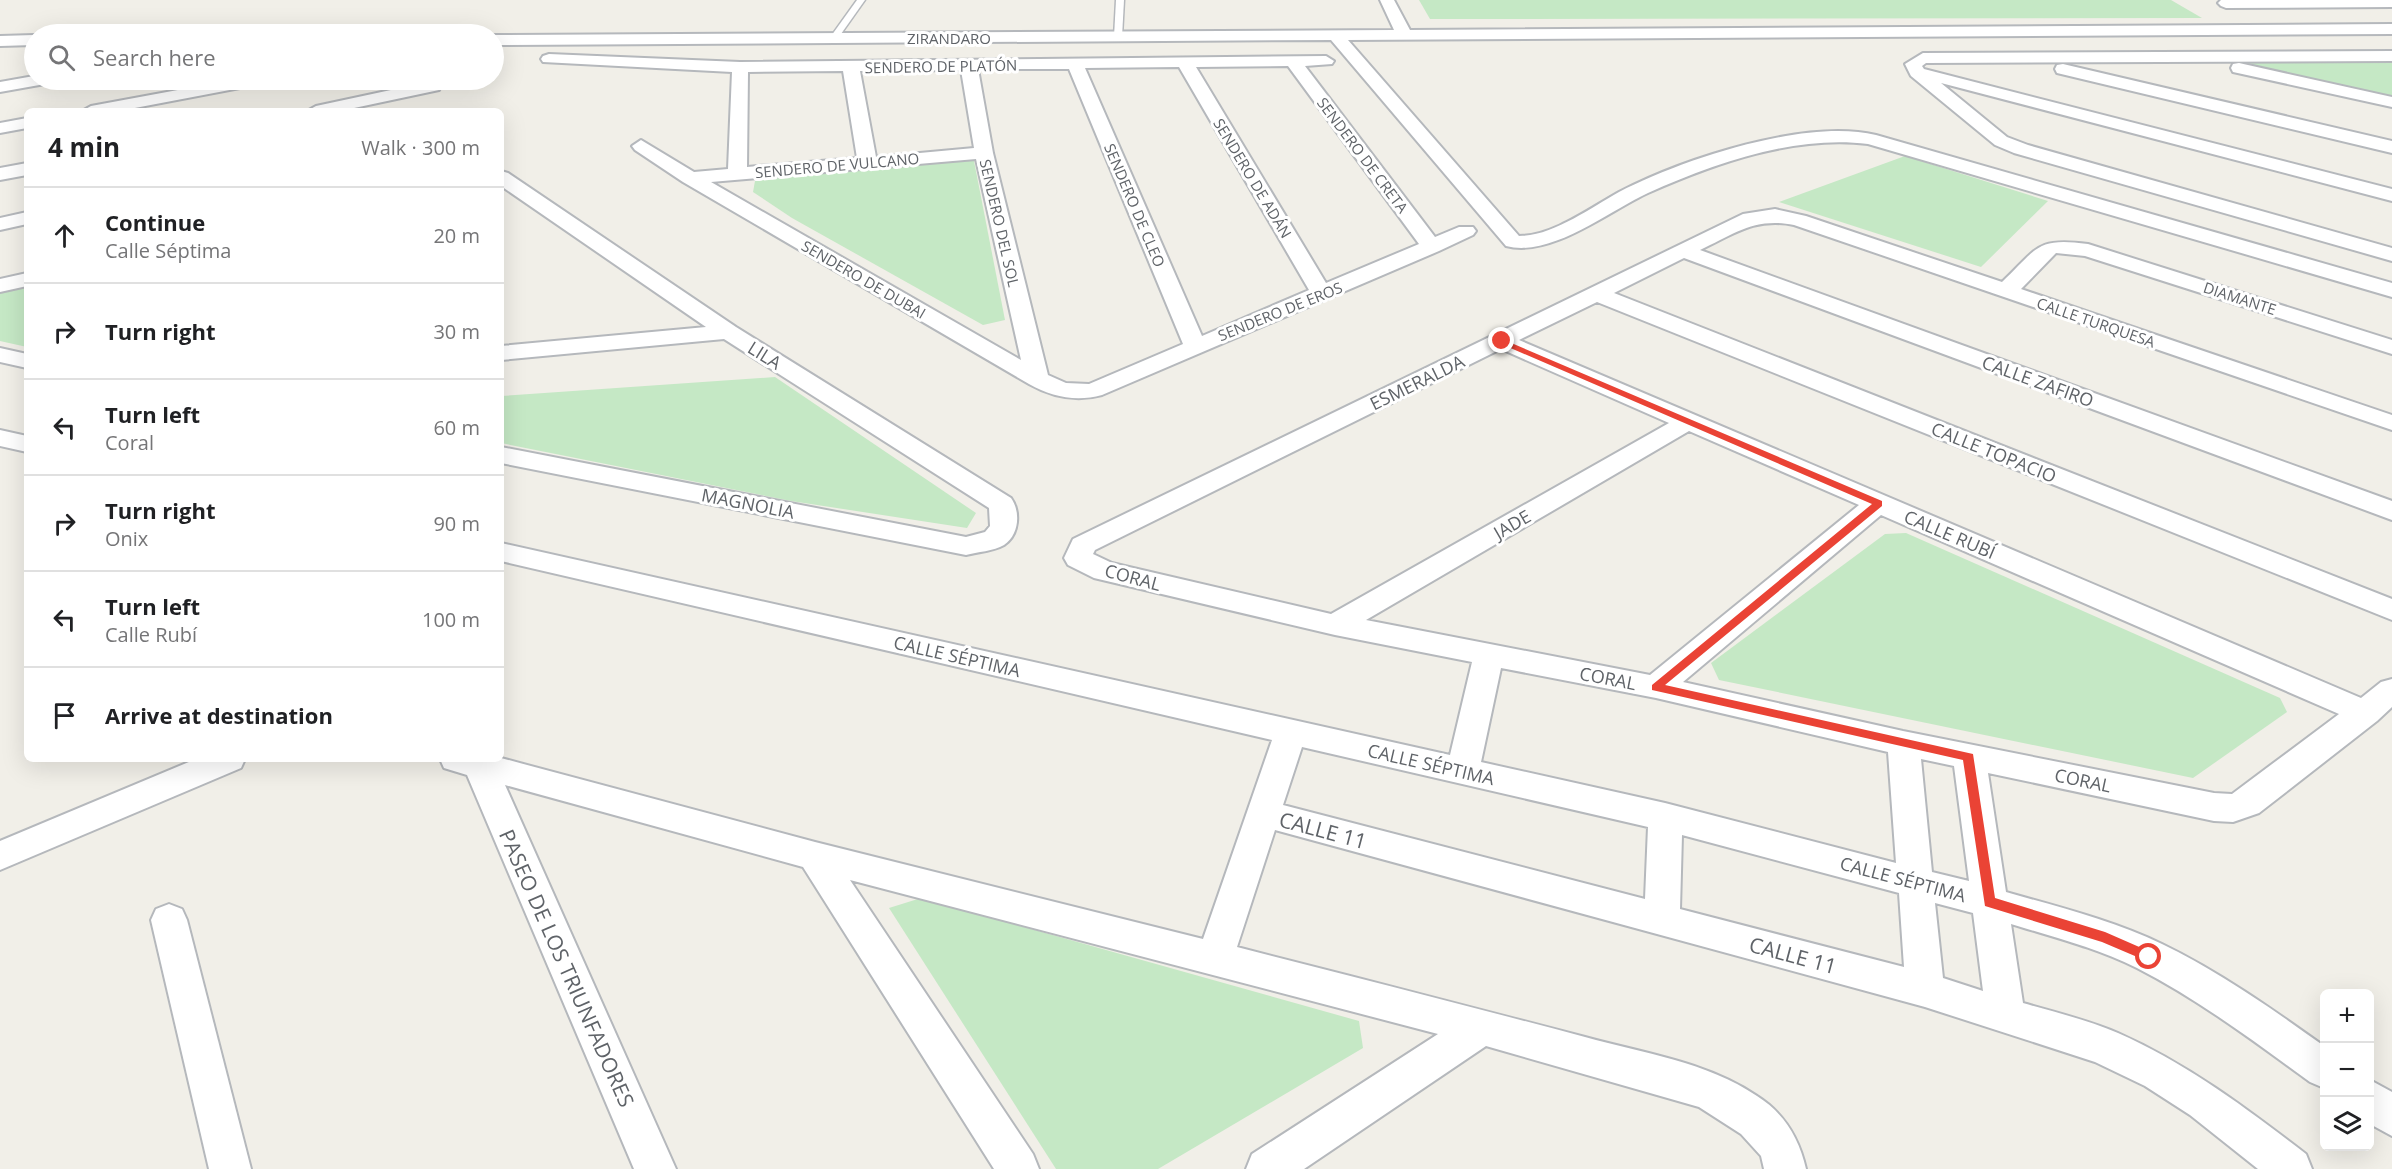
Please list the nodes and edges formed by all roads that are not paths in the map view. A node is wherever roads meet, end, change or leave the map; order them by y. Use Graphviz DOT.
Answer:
graph roads {
  1 [pos="861,0"];
  2 [pos="1120,0"];
  3 [pos="1387,0"];
  4 [pos="2224,2"];
  5 [pos="2392,2"];
  6 [pos="2250,17"];
  7 [pos="2392,29"];
  8 [pos="1403,32"];
  9 [pos="1335,35"];
  10 [pos="1118,37"];
  11 [pos="833,39"];
  12 [pos="0,40"];
  13 [pos="24,40"];
  14 [pos="504,40"];
  15 [pos="2392,56"];
  16 [pos="2191,57"];
  17 [pos="536,58"];
  18 [pos="2017,58"];
  19 [pos="1293,62"];
  20 [pos="1326,62"];
  21 [pos="1185,63"];
  22 [pos="1075,64"];
  23 [pos="969,66"];
  24 [pos="740,67"];
  25 [pos="851,67"];
  26 [pos="0,70"];
  27 [pos="24,70"];
  28 [pos="1917,72"];
  29 [pos="24,83"];
  30 [pos="0,87"];
  31 [pos="203,90"];
  32 [pos="416,90"];
  33 [pos="385,97"];
  34 [pos="2392,102"];
  35 [pos="107,108"];
  36 [pos="331,108"];
  37 [pos="402,108"];
  38 [pos="24,124"];
  39 [pos="0,128"];
  40 [pos="641,146"];
  41 [pos="2392,147"];
  42 [pos="984,153"];
  43 [pos="867,161"];
  44 [pos="24,170"];
  45 [pos="0,174"];
  46 [pos="737,174"];
  47 [pos="690,178"];
  48 [pos="504,179"];
  49 [pos="2392,195"];
  50 [pos="24,219"];
  51 [pos="1799,220"];
  52 [pos="0,224"];
  53 [pos="1466,231"];
  54 [pos="1432,247"];
  55 [pos="1683,250"];
  56 [pos="2392,255"];
  57 [pos="24,280"];
  58 [pos="0,286"];
  59 [pos="2392,290"];
  60 [pos="2006,291"];
  61 [pos="1322,294"];
  62 [pos="1597,294"];
  63 [pos="728,332"];
  64 [pos="504,334"];
  65 [pos="1502,341"];
  66 [pos="1195,346"];
  67 [pos="2392,347"];
  68 [pos="524,351"];
  69 [pos="504,353"];
  70 [pos="0,355"];
  71 [pos="24,360"];
  72 [pos="1037,379"];
  73 [pos="1094,390"];
  74 [pos="1688,422"];
  75 [pos="2392,423"];
  76 [pos="0,438"];
  77 [pos="24,443"];
  78 [pos="504,456"];
  79 [pos="1878,504"];
  80 [pos="2392,511"];
  81 [pos="994,539"];
  82 [pos="504,553"];
  83 [pos="1078,558"];
  84 [pos="2392,610"];
  85 [pos="1335,625"];
  86 [pos="1488,656"];
  87 [pos="1656,687"];
  88 [pos="2392,690"];
  89 [pos="2366,713"];
  90 [pos="1290,733"];
  91 [pos="1903,743"];
  92 [pos="1969,757"];
  93 [pos="222,762"];
  94 [pos="468,763"];
  95 [pos="1463,771"];
  96 [pos="1262,813"];
  97 [pos="1665,818"];
  98 [pos="0,856"];
  99 [pos="814,856"];
  100 [pos="1917,882"];
  101 [pos="1989,902"];
  102 [pos="169,920"];
  103 [pos="1662,921"];
  104 [pos="1215,957"];
  105 [pos="1925,990"];
  106 [pos="2005,1013"];
  107 [pos="1482,1027"];
  108 [pos="2320,1065"];
  109 [pos="2374,1103"];
  110 [pos="2392,1116"];
  111 [pos="230,1169"];
  112 [pos="655,1169"];
  113 [pos="1018,1169"];
  114 [pos="1267,1169"];
  115 [pos="1785,1169"];
  116 [pos="2291,1169"];
  1 -- 11 [label="lane"];
  2 -- 10 [label="lane"];
  3 -- 8 [label="street"];
  4 -- 5 [label="street"];
  4 -- 6 [label="street"];
  7 -- 8 [label="street, ZIRANDARO"];
  8 -- 9 [label="street, ZIRANDARO"];
  9 -- 10 [label="street, ZIRANDARO"];
  9 -- 59 [label="street"];
  10 -- 11 [label="street, ZIRANDARO"];
  11 -- 14 [label="street, ZIRANDARO"];
  12 -- 13 [label="street"];
  15 -- 16 [label="street"];
  16 -- 18 [label="street"];
  16 -- 34 [label="street"];
  17 -- 24 [label="street, SENDERO DE PLATÓN"];
  18 -- 28 [label="street"];
  18 -- 41 [label="street"];
  19 -- 20 [label="street, SENDERO DE PLATÓN"];
  19 -- 21 [label="street, SENDERO DE PLATÓN"];
  19 -- 54 [label="street, SENDERO DE CRETA"];
  21 -- 22 [label="street, SENDERO DE PLATÓN"];
  21 -- 61 [label="street, SENDERO DE ADÁN"];
  22 -- 23 [label="street, SENDERO DE PLATÓN"];
  22 -- 66 [label="street, SENDERO DE CLEO"];
  23 -- 25 [label="street, SENDERO DE PLATÓN"];
  23 -- 42 [label="street, SENDERO DEL SOL"];
  24 -- 25 [label="street, SENDERO DE PLATÓN"];
  24 -- 46 [label="street"];
  25 -- 43 [label="street"];
  26 -- 27 [label="street"];
  28 -- 49 [label="street"];
  28 -- 56 [label="street"];
  29 -- 30 [label="street"];
  31 -- 35 [label="street"];
  32 -- 33 [label="street"];
  33 -- 36 [label="street"];
  33 -- 37 [label="street"];
  38 -- 39 [label="street"];
  40 -- 47 [label="street, SENDERO DE DUBAI"];
  42 -- 43 [label="street, SENDERO DE VULCANO"];
  42 -- 72 [label="street, SENDERO DEL SOL"];
  43 -- 46 [label="street, SENDERO DE VULCANO"];
  44 -- 45 [label="street"];
  46 -- 47 [label="street, SENDERO DE VULCANO"];
  47 -- 72 [label="street, SENDERO DE DUBAI"];
  48 -- 63 [label="street, LILA"];
  50 -- 52 [label="street"];
  51 -- 55 [label="street, ESMERALDA"];
  51 -- 60 [label="street, CALLE TURQUESA"];
  53 -- 54 [label="street, SENDERO DE EROS"];
  54 -- 61 [label="street, SENDERO DE EROS"];
  55 -- 62 [label="street, ESMERALDA"];
  55 -- 80 [label="street, CALLE ZAFIRO"];
  57 -- 58 [label="street"];
  60 -- 67 [label="street, DIAMANTE"];
  60 -- 75 [label="street, CALLE TURQUESA"];
  61 -- 66 [label="street, SENDERO DE EROS"];
  62 -- 65 [label="street, ESMERALDA"];
  62 -- 84 [label="street, CALLE TOPACIO"];
  63 -- 68 [label="street"];
  63 -- 81 [label="street, LILA"];
  64 -- 68 [label="street"];
  65 -- 74 [label="street, CALLE RUBÍ"];
  65 -- 83 [label="street, ESMERALDA"];
  66 -- 73 [label="street, SENDERO DE EROS"];
  68 -- 69 [label="street"];
  70 -- 71 [label="street"];
  72 -- 73 [label="street, SENDERO DE DUBAI"];
  74 -- 79 [label="street, CALLE RUBÍ"];
  74 -- 85 [label="street, JADE"];
  76 -- 77 [label="street"];
  78 -- 81 [label="street, MAGNOLIA"];
  79 -- 87 [label="street"];
  79 -- 89 [label="street, CALLE RUBÍ"];
  82 -- 90 [label="street, CALLE SÉPTIMA"];
  83 -- 85 [label="street, CORAL"];
  85 -- 86 [label="street, CORAL"];
  86 -- 87 [label="street, CORAL"];
  86 -- 95 [label="street"];
  87 -- 91 [label="street, CORAL"];
  88 -- 89 [label="street"];
  89 -- 92 [label="street, CORAL"];
  90 -- 95 [label="street, CALLE SÉPTIMA"];
  90 -- 96 [label="street"];
  91 -- 92 [label="street, CORAL"];
  91 -- 100 [label="street"];
  92 -- 101 [label="street"];
  93 -- 98 [label="street"];
  94 -- 99 [label="street"];
  94 -- 112 [label="street, PASEO DE LOS TRIUNFADORES"];
  95 -- 97 [label="street, CALLE SÉPTIMA"];
  96 -- 103 [label="street, CALLE 11"];
  96 -- 104 [label="street"];
  97 -- 100 [label="street, CALLE SÉPTIMA"];
  97 -- 103 [label="street"];
  99 -- 104 [label="street"];
  99 -- 113 [label="street"];
  100 -- 101 [label="street, CALLE SÉPTIMA"];
  100 -- 105 [label="street"];
  101 -- 106 [label="street"];
  101 -- 108 [label="street, CALLE SÉPTIMA"];
  102 -- 111 [label="street"];
  103 -- 105 [label="street, CALLE 11"];
  104 -- 107 [label="street"];
  105 -- 106 [label="street, CALLE 11"];
  106 -- 116 [label="street, CALLE 11"];
  107 -- 114 [label="street"];
  107 -- 115 [label="street"];
  109 -- 110 [label="street"];
}
